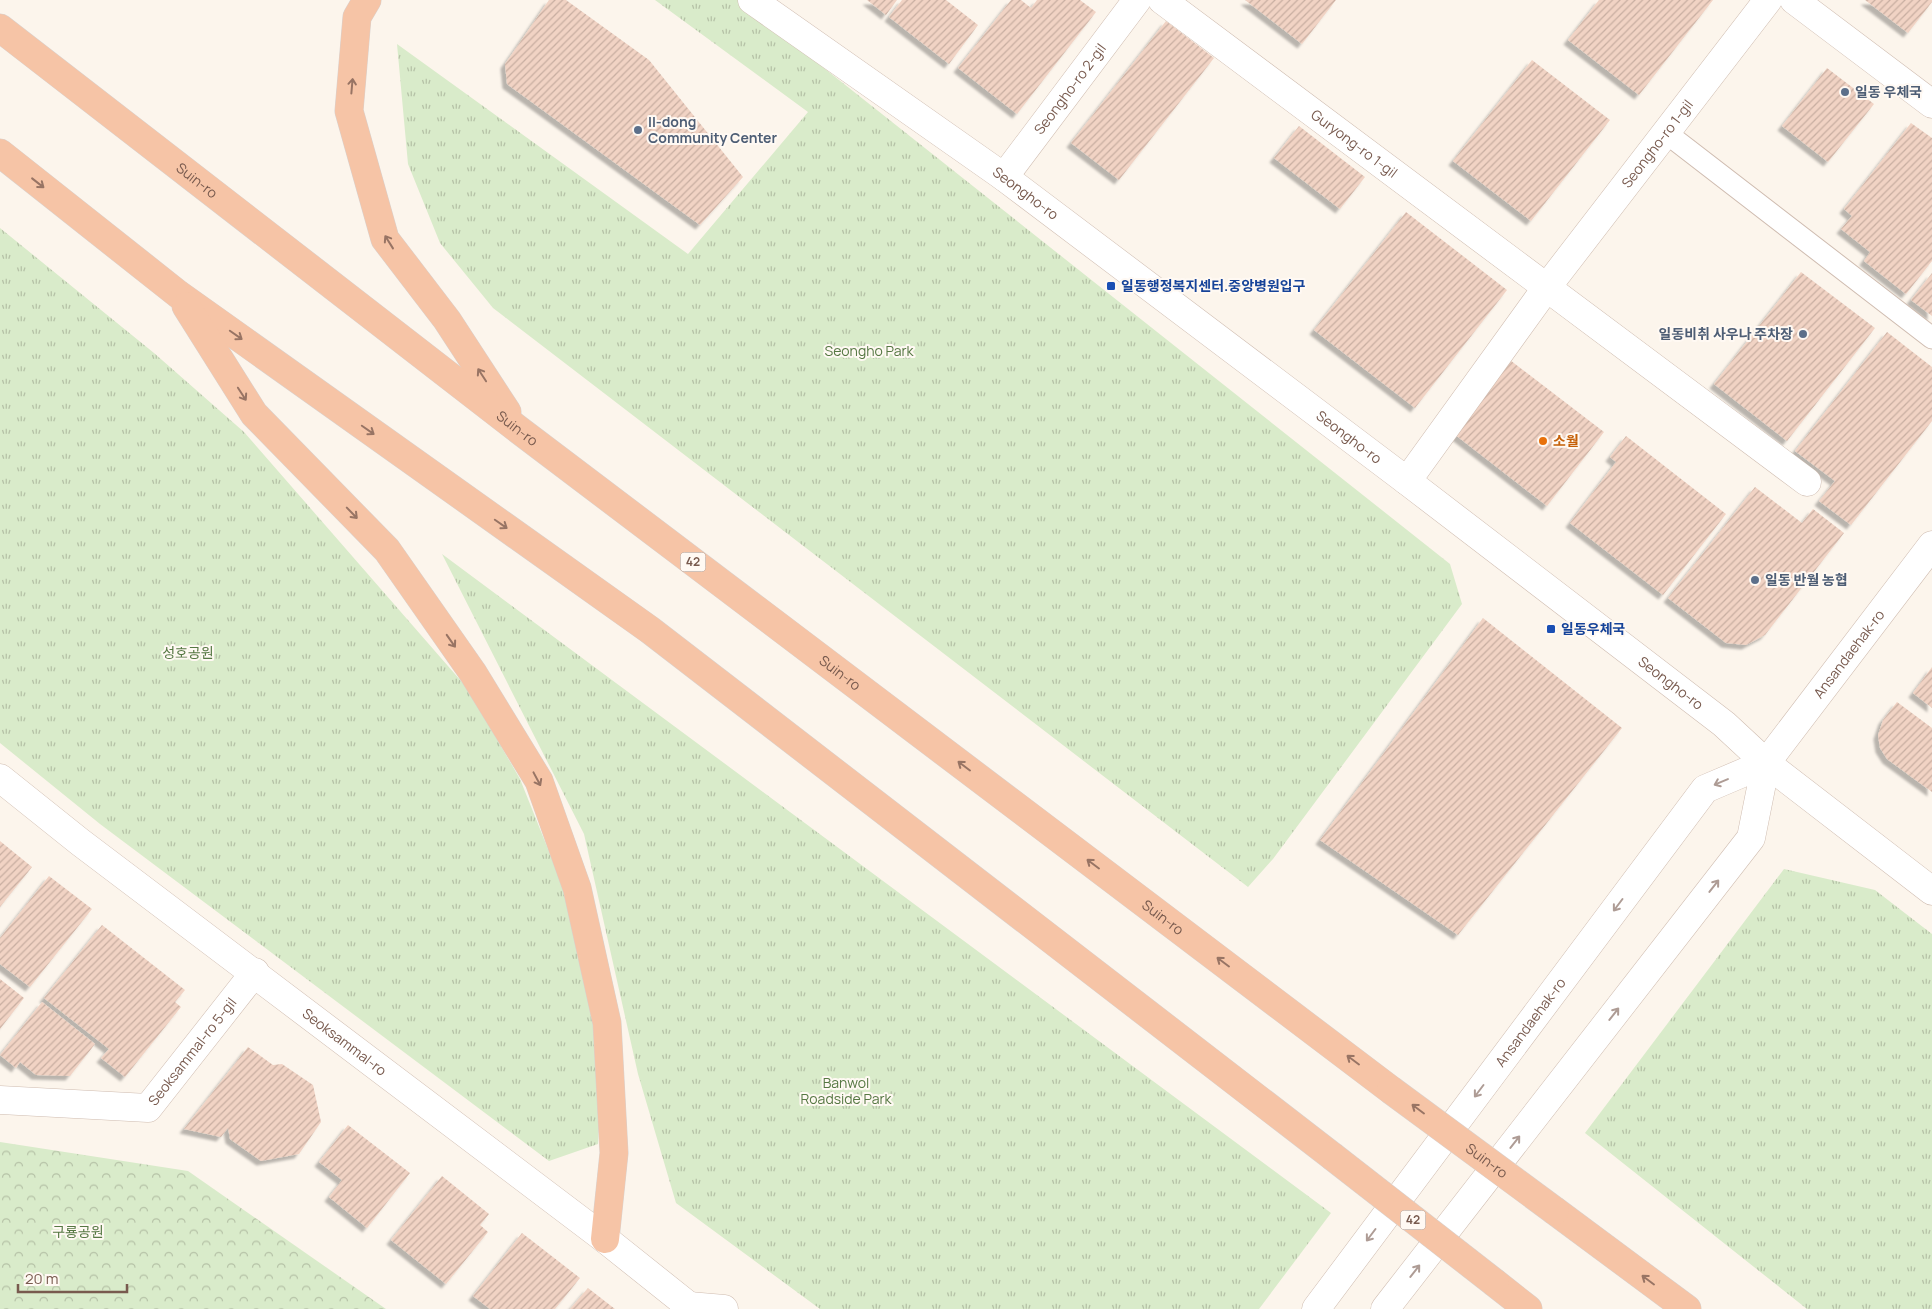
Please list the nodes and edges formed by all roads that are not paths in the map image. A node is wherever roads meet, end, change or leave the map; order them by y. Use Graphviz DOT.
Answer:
graph roads {
  1 [pos="367,0"];
  2 [pos="752,0"];
  3 [pos="1137,0"];
  4 [pos="1162,0"];
  5 [pos="1768,0"];
  6 [pos="1794,0"];
  7 [pos="0,28"];
  8 [pos="1932,104"];
  9 [pos="1665,132"];
  10 [pos="0,152"];
  11 [pos="1004,177"];
  12 [pos="1547,287"];
  13 [pos="178,294"];
  14 [pos="1932,338"];
  15 [pos="519,430"];
  16 [pos="1407,481"];
  17 [pos="1807,482"];
  18 [pos="1932,545"];
  19 [pos="1766,763"];
  20 [pos="0,778"];
  21 [pos="1932,891"];
  22 [pos="255,972"];
  23 [pos="0,1100"];
  24 [pos="605,1238"];
  25 [pos="689,1308"];
  26 [pos="724,1309"];
  27 [pos="1316,1309"];
  28 [pos="1385,1309"];
  29 [pos="1528,1309"];
  30 [pos="1687,1309"];
  15 -- 1 [label="highway, one-way"];
  2 -- 11 [label="street, Seongho-ro"];
  3 -- 11 [label="street, Seongho-ro 2-gil"];
  4 -- 12 [label="street, Guryong-ro 1-gil"];
  5 -- 9 [label="street, Seongho-ro 1-gil"];
  6 -- 8 [label="street"];
  7 -- 15 [label="highway, Suin-ro / 42"];
  9 -- 12 [label="street, Seongho-ro 1-gil"];
  9 -- 14 [label="lane"];
  10 -- 13 [label="highway, 42, one-way"];
  11 -- 16 [label="street, Seongho-ro"];
  12 -- 16 [label="street, Seongho-ro 1-gil"];
  12 -- 17 [label="street"];
  13 -- 24 [label="highway, one-way"];
  13 -- 29 [label="highway, 42, one-way, bridge"];
  30 -- 15 [label="highway, Suin-ro / 42, one-way, bridge"];
  16 -- 19 [label="street, Seongho-ro"];
  18 -- 19 [label="street, Ansandaehak-ro"];
  19 -- 21 [label="street, Seongho-ro"];
  19 -- 27 [label="street, Ansandaehak-ro, one-way"];
  28 -- 19 [label="street, Ansandaehak-ro, one-way"];
  20 -- 22 [label="street, Seoksammal-ro"];
  22 -- 23 [label="street, Seoksammal-ro 5-gil"];
  22 -- 24 [label="street, Seoksammal-ro"];
  24 -- 25 [label="street, Seoksammal-ro"];
  25 -- 26 [label="street, Seoksammal-ro"];
}
